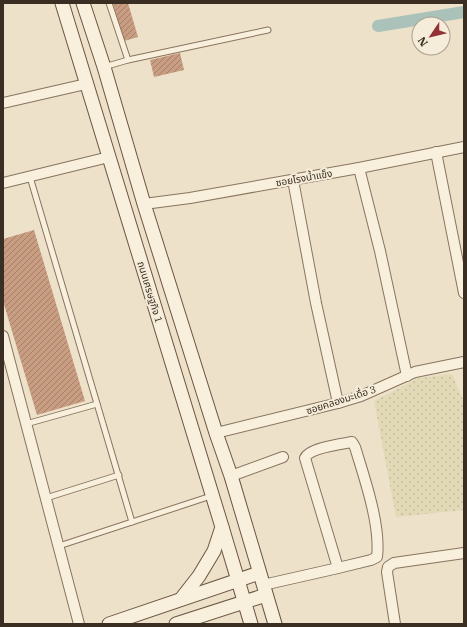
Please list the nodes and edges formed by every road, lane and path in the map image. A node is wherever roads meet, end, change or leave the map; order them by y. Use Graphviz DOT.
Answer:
graph roads {
  1 [pos="62,3"];
  2 [pos="83,3"];
  3 [pos="109,3"];
  4 [pos="268,30"];
  5 [pos="128,60"];
  6 [pos="104,67"];
  7 [pos="86,84"];
  8 [pos="3,103"];
  9 [pos="464,147"];
  10 [pos="436,152"];
  11 [pos="109,157"];
  12 [pos="359,168"];
  13 [pos="30,177"];
  14 [pos="292,180"];
  15 [pos="3,183"];
  16 [pos="144,204"];
  17 [pos="464,293"];
  18 [pos="3,336"];
  19 [pos="464,362"];
  20 [pos="8,373"];
  21 [pos="407,376"];
  22 [pos="338,403"];
  23 [pos="97,404"];
  24 [pos="26,424"];
  25 [pos="216,433"];
  26 [pos="283,457"];
  27 [pos="119,475"];
  28 [pos="231,476"];
  29 [pos="212,496"];
  30 [pos="46,498"];
  31 [pos="132,522"];
  32 [pos="222,527"];
  33 [pos="59,546"];
  34 [pos="464,553"];
  35 [pos="338,568"];
  36 [pos="259,573"];
  37 [pos="237,580"];
  38 [pos="265,590"];
  39 [pos="181,599"];
  40 [pos="244,602"];
  41 [pos="79,624"];
  42 [pos="109,624"];
  43 [pos="176,624"];
  44 [pos="251,624"];
  45 [pos="275,624"];
  46 [pos="395,624"];
  1 -- 7 [label="main road, ถนนเศรษฐกิจ 1"];
  2 -- 6 [label="main road, ถนนเศรษฐกิจ 1"];
  3 -- 5 [label="lane"];
  4 -- 5 [label="lane"];
  5 -- 6 [label="lane"];
  6 -- 16 [label="main road, ถนนเศรษฐกิจ 1"];
  7 -- 8 [label="street"];
  7 -- 11 [label="main road, ถนนเศรษฐกิจ 1"];
  9 -- 10 [label="street, ซอยโรงน้ำแข็ง"];
  10 -- 12 [label="street, ซอยโรงน้ำแข็ง"];
  10 -- 17 [label="street"];
  11 -- 13 [label="street"];
  11 -- 29 [label="main road, ถนนเศรษฐกิจ 1"];
  12 -- 14 [label="street, ซอยโรงน้ำแข็ง"];
  12 -- 21 [label="street"];
  13 -- 15 [label="street"];
  13 -- 23 [label="lane"];
  14 -- 16 [label="street, ซอยโรงน้ำแข็ง"];
  14 -- 22 [label="street"];
  16 -- 25 [label="main road, ถนนเศรษฐกิจ 1"];
  18 -- 20 [label="street"];
  19 -- 21 [label="street, ซอยคลองมะเดื่อ 3"];
  20 -- 24 [label="street"];
  21 -- 22 [label="street, ซอยคลองมะเดื่อ 3"];
  22 -- 25 [label="street, ซอยคลองมะเดื่อ 3"];
  23 -- 24 [label="lane"];
  23 -- 27 [label="lane"];
  24 -- 30 [label="street"];
  25 -- 28 [label="main road, ถนนเศรษฐกิจ 1"];
  26 -- 28 [label="street"];
  27 -- 30 [label="lane"];
  27 -- 31 [label="lane"];
  28 -- 36 [label="main road, ถนนเศรษฐกิจ 1"];
  29 -- 31 [label="lane"];
  29 -- 32 [label="main road, ถนนเศรษฐกิจ 1"];
  30 -- 33 [label="street"];
  31 -- 33 [label="lane"];
  32 -- 37 [label="main road, ถนนเศรษฐกิจ 1"];
  32 -- 39 [label="main road"];
  33 -- 41 [label="street"];
  34 -- 46 [label="street"];
  35 -- 35 [label="street"];
  35 -- 38 [label="street"];
  36 -- 37 [label="main road"];
  36 -- 38 [label="main road, ถนนเศรษฐกิจ 1"];
  37 -- 39 [label="main road"];
  37 -- 40 [label="main road, ถนนเศรษฐกิจ 1"];
  38 -- 40 [label="main road"];
  38 -- 45 [label="main road, ถนนเศรษฐกิจ 1"];
  39 -- 42 [label="main road"];
  40 -- 43 [label="main road"];
  40 -- 44 [label="main road, ถนนเศรษฐกิจ 1"];
}
